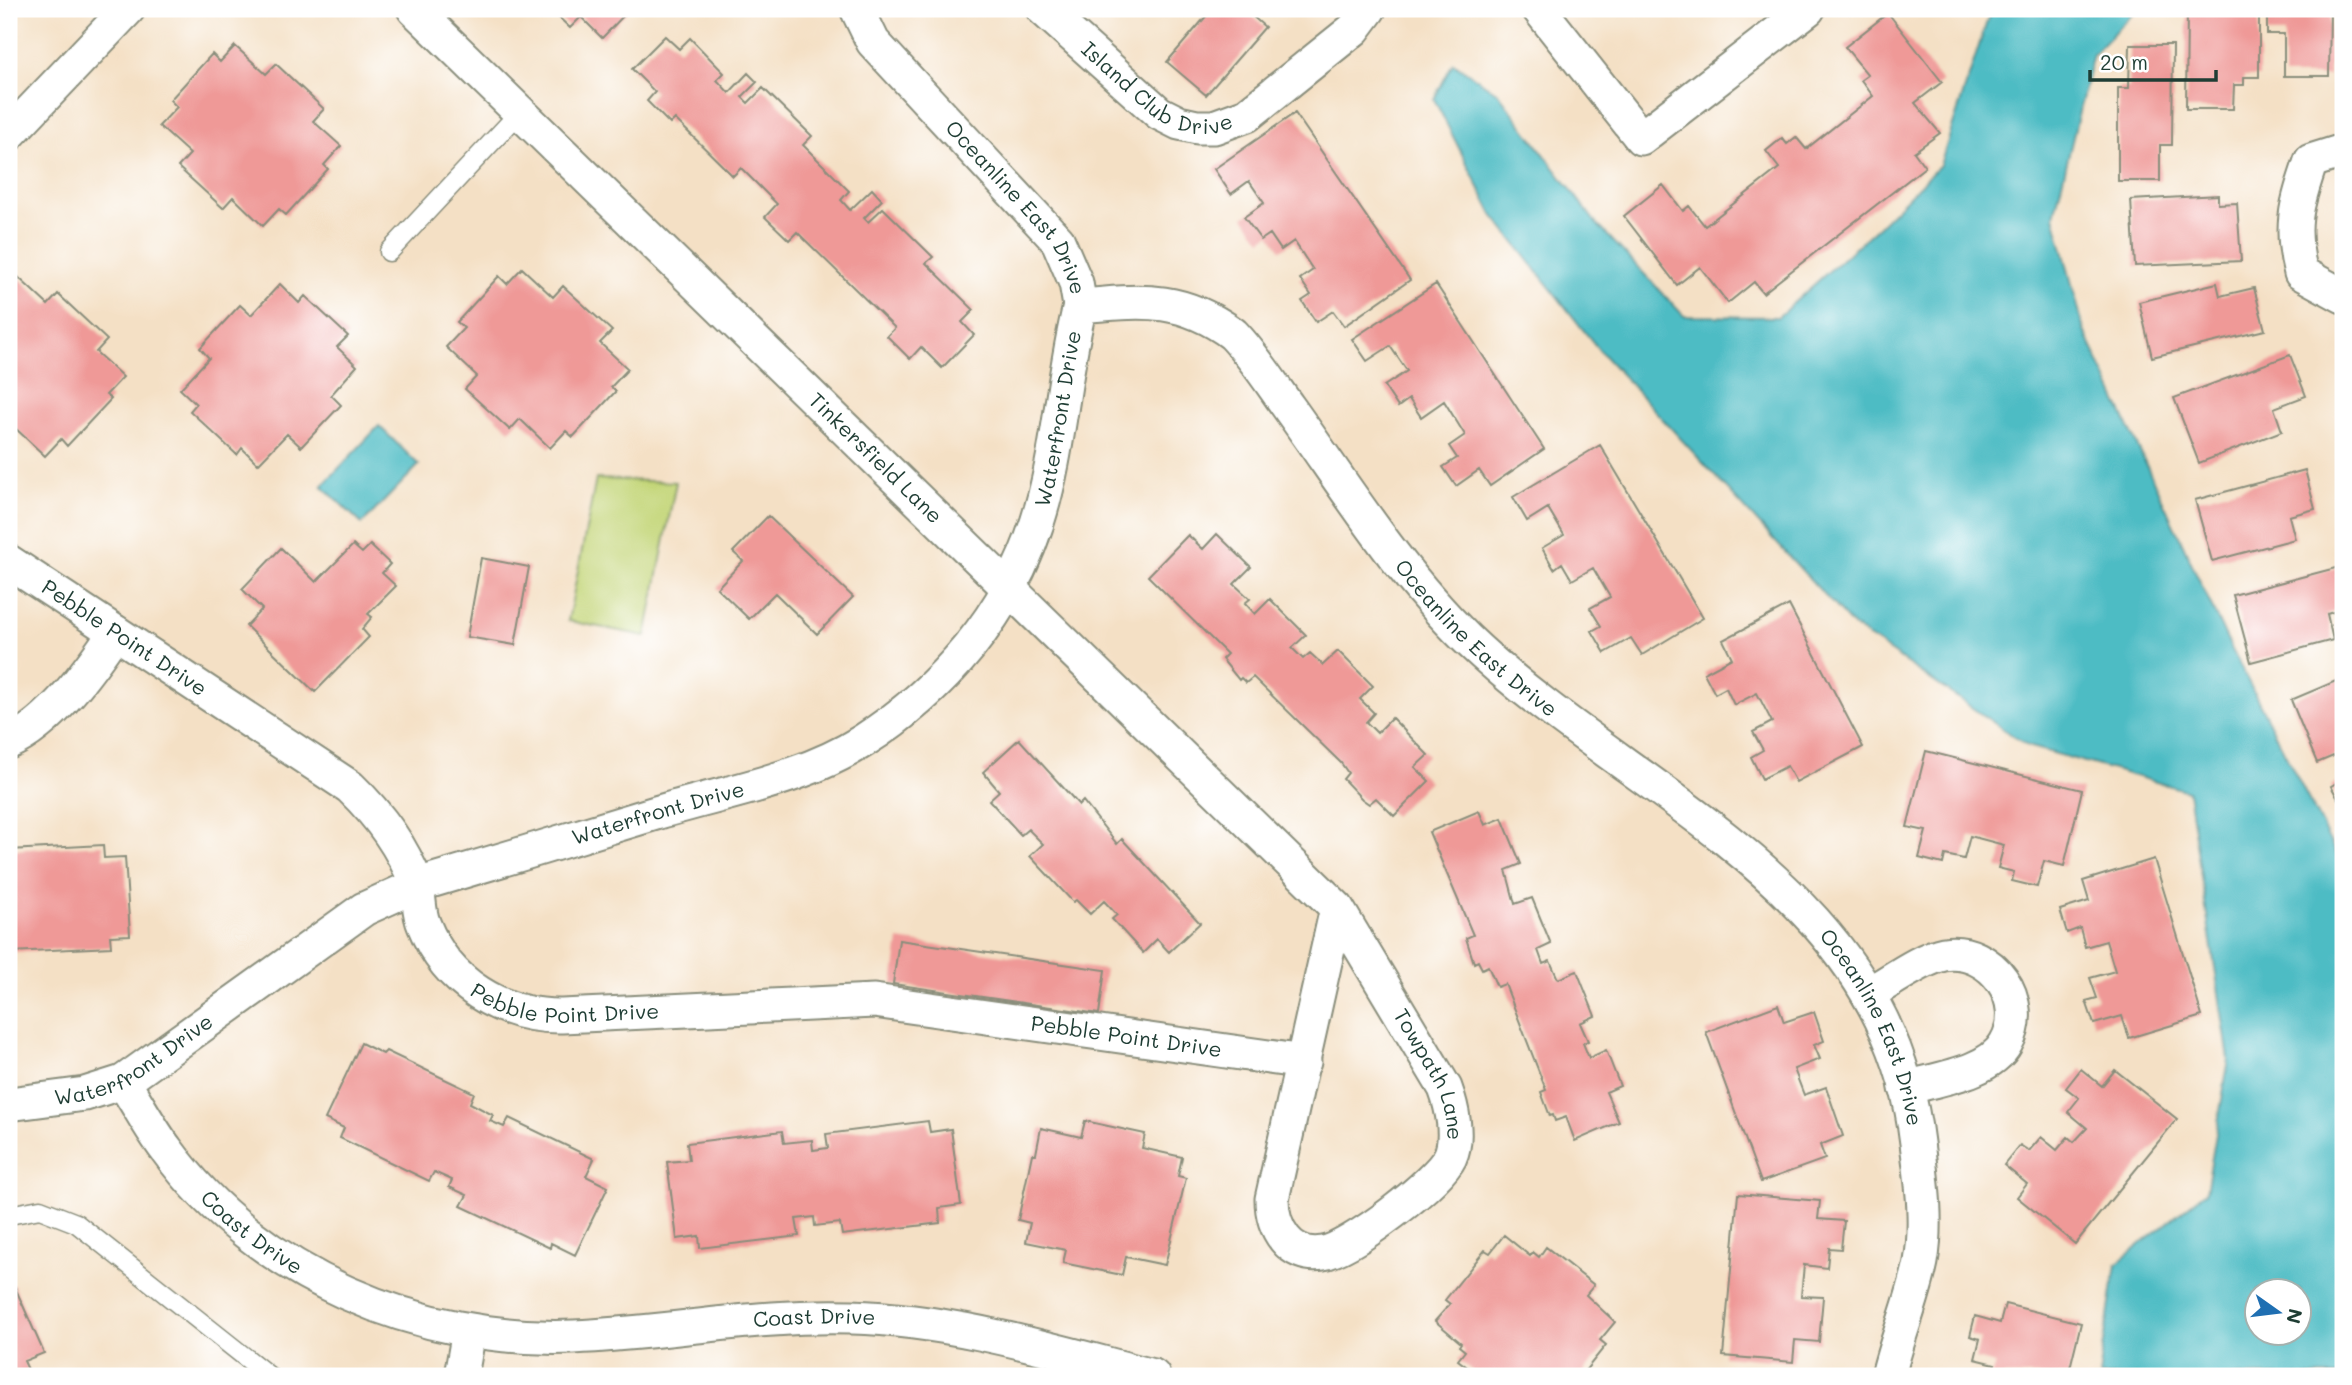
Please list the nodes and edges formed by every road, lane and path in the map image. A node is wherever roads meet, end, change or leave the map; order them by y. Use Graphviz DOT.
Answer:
graph roads {
  1 [pos="128,9"];
  2 [pos="414,9"];
  3 [pos="857,9"];
  4 [pos="1043,9"];
  5 [pos="1369,9"];
  6 [pos="1539,9"];
  7 [pos="1808,9"];
  8 [pos="520,112"];
  9 [pos="9,134"];
  10 [pos="2343,151"];
  11 [pos="389,252"];
  12 [pos="2343,296"];
  13 [pos="1080,306"];
  14 [pos="9,562"];
  15 [pos="1010,587"];
  16 [pos="115,632"];
  17 [pos="9,743"];
  18 [pos="417,885"];
  19 [pos="1337,908"];
  20 [pos="1868,994"];
  21 [pos="1304,1062"];
  22 [pos="123,1082"];
  23 [pos="1906,1088"];
  24 [pos="9,1104"];
  25 [pos="9,1215"];
  26 [pos="469,1331"];
  27 [pos="269,1376"];
  28 [pos="461,1376"];
  29 [pos="1153,1376"];
  30 [pos="1888,1376"];
  1 -- 9 [label="street"];
  2 -- 8 [label="street, Tinkersfield Lane"];
  3 -- 13 [label="street, Oceanline East Drive"];
  4 -- 5 [label="street, Island Club Drive"];
  6 -- 7 [label="street"];
  8 -- 11 [label="lane"];
  8 -- 15 [label="street, Tinkersfield Lane"];
  10 -- 12 [label="street"];
  13 -- 15 [label="street, Waterfront Drive"];
  13 -- 20 [label="street, Oceanline East Drive"];
  14 -- 16 [label="street, Pebble Point Drive"];
  15 -- 18 [label="street, Waterfront Drive"];
  15 -- 19 [label="street, Tinkersfield Lane"];
  16 -- 17 [label="street"];
  16 -- 18 [label="street, Pebble Point Drive"];
  18 -- 21 [label="street, Pebble Point Drive"];
  18 -- 22 [label="street, Waterfront Drive"];
  19 -- 21 [label="street, Towpath Lane"];
  19 -- 21 [label="street, Towpath Lane"];
  20 -- 23 [label="street, Oceanline East Drive"];
  20 -- 23 [label="street"];
  22 -- 24 [label="street, Waterfront Drive"];
  22 -- 26 [label="street, Coast Drive"];
  23 -- 30 [label="street, Oceanline East Drive"];
  25 -- 27 [label="lane"];
  26 -- 28 [label="street"];
  26 -- 29 [label="street, Coast Drive"];
}
